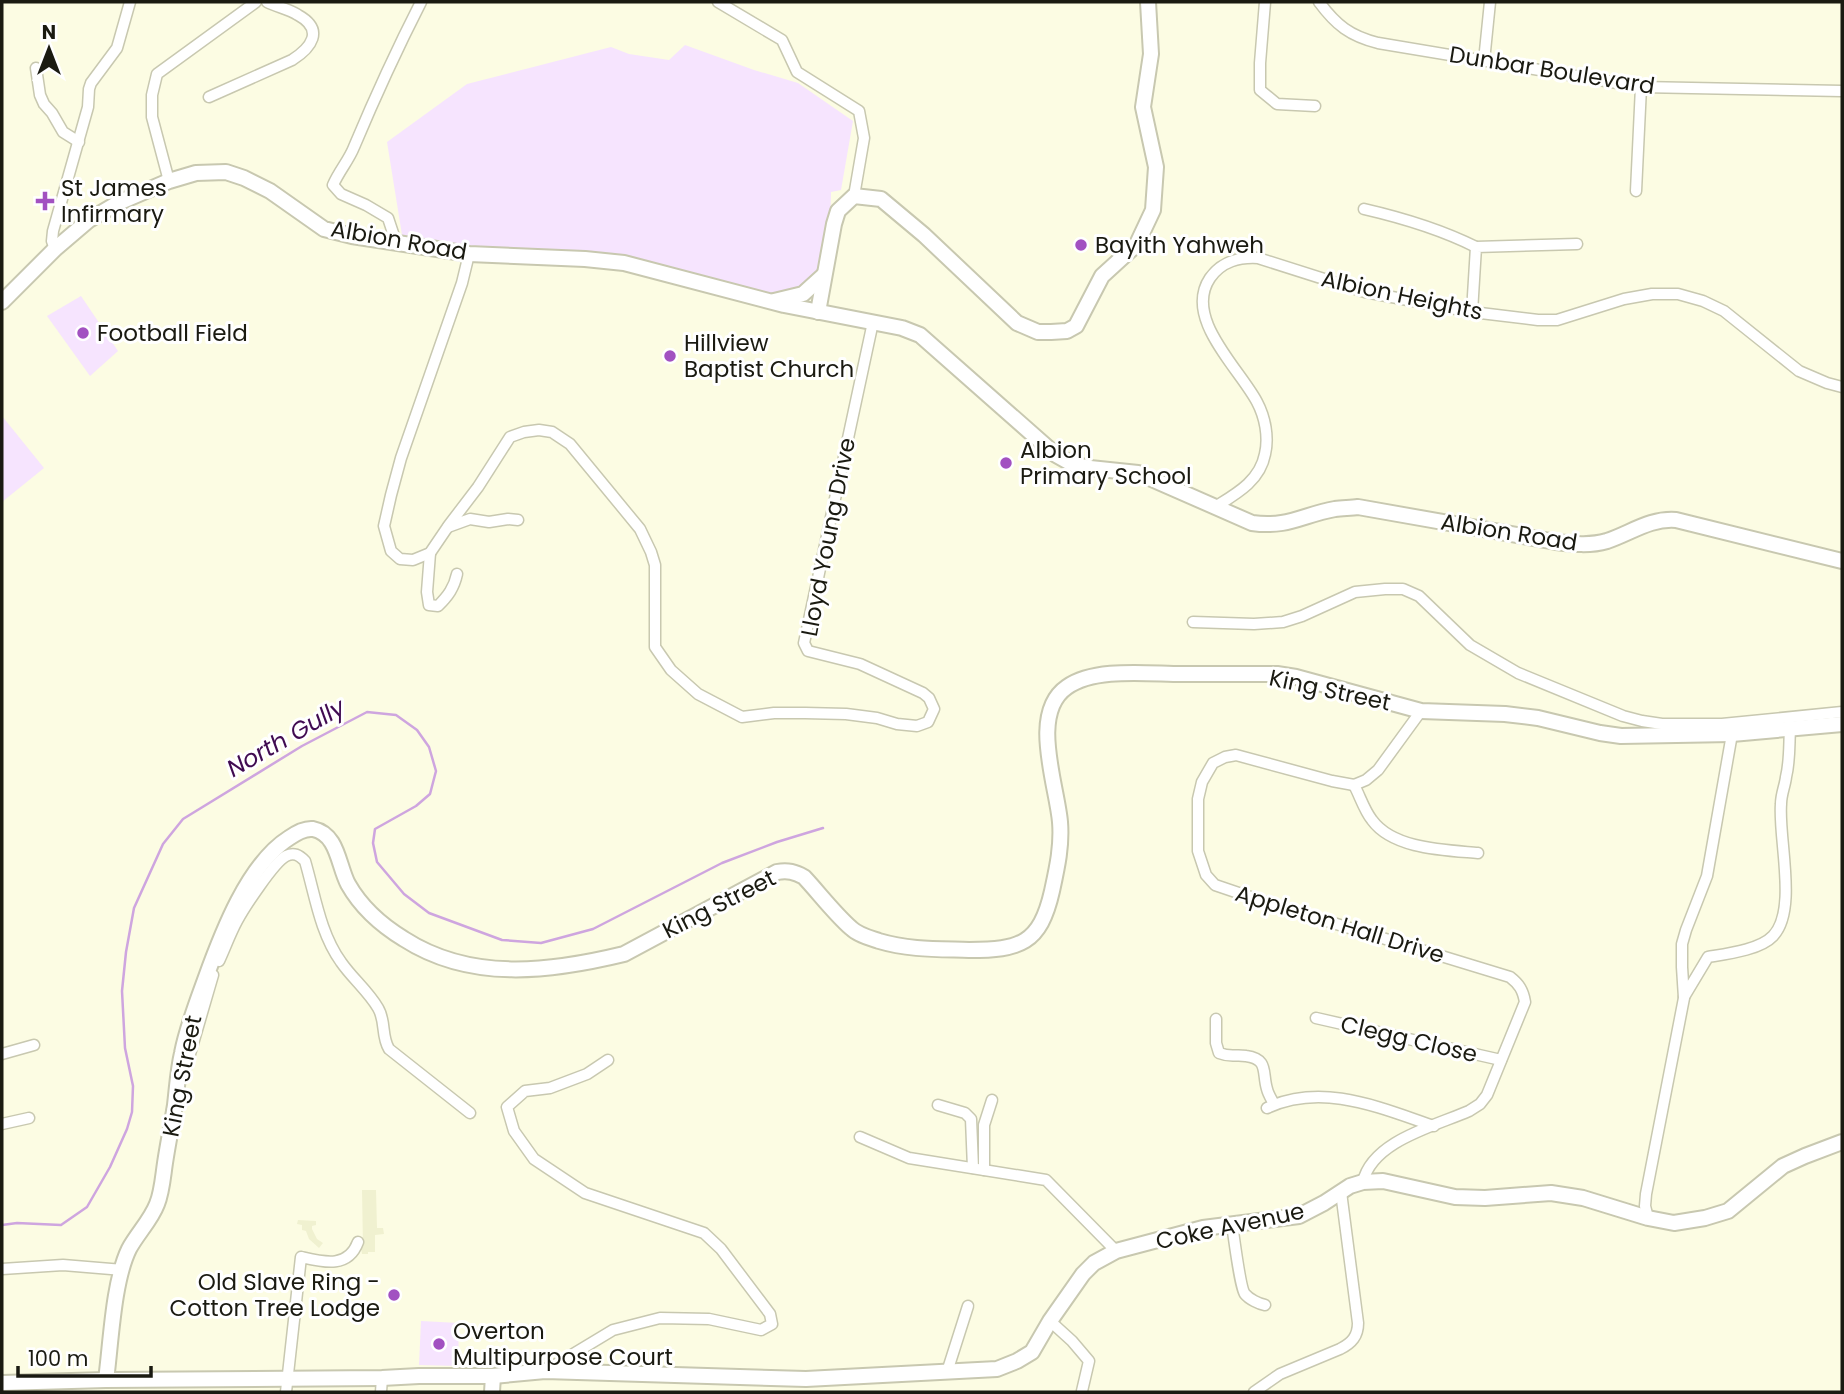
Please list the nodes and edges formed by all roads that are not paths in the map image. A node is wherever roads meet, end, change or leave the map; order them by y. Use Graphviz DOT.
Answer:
graph roads {
  1 [pos="130,2"];
  2 [pos="256,2"];
  3 [pos="267,2"];
  4 [pos="421,2"];
  5 [pos="718,2"];
  6 [pos="1149,2"];
  7 [pos="1265,2"];
  8 [pos="1319,2"];
  9 [pos="1490,2"];
  10 [pos="1484,61"];
  11 [pos="36,68"];
  12 [pos="1641,87"];
  13 [pos="1842,91"];
  14 [pos="209,97"];
  15 [pos="1315,106"];
  16 [pos="79,142"];
  17 [pos="169,181"];
  18 [pos="1636,191"];
  19 [pos="854,197"];
  20 [pos="1364,209"];
  21 [pos="396,242"];
  22 [pos="1577,244"];
  23 [pos="1476,247"];
  24 [pos="55,249"];
  25 [pos="469,254"];
  26 [pos="824,275"];
  27 [pos="2,302"];
  28 [pos="771,302"];
  29 [pos="812,311"];
  30 [pos="1472,312"];
  31 [pos="873,322"];
  32 [pos="1842,387"];
  33 [pos="1215,507"];
  34 [pos="518,520"];
  35 [pos="448,527"];
  36 [pos="430,553"];
  37 [pos="1842,561"];
  38 [pos="457,574"];
  39 [pos="1193,622"];
  40 [pos="1421,711"];
  41 [pos="1842,712"];
  42 [pos="1842,724"];
  43 [pos="1790,729"];
  44 [pos="1732,734"];
  45 [pos="1354,785"];
  46 [pos="1478,853"];
  47 [pos="1684,998"];
  48 [pos="1316,1018"];
  49 [pos="1216,1019"];
  50 [pos="33,1045"];
  51 [pos="2,1054"];
  52 [pos="608,1060"];
  53 [pos="1502,1060"];
  54 [pos="992,1100"];
  55 [pos="938,1105"];
  56 [pos="174,1109"];
  57 [pos="470,1113"];
  58 [pos="29,1118"];
  59 [pos="2,1124"];
  60 [pos="1434,1126"];
  61 [pos="860,1137"];
  62 [pos="1842,1142"];
  63 [pos="973,1168"];
  64 [pos="985,1170"];
  65 [pos="1363,1182"];
  66 [pos="1340,1192"];
  67 [pos="1648,1218"];
  68 [pos="1232,1225"];
  69 [pos="358,1242"];
  70 [pos="1116,1251"];
  71 [pos="2,1269"];
  72 [pos="123,1270"];
  73 [pos="1265,1305"];
  74 [pos="968,1306"];
  75 [pos="1050,1321"];
  76 [pos="545,1371"];
  77 [pos="947,1372"];
  78 [pos="493,1376"];
  79 [pos="2,1383"];
  80 [pos="381,1385"];
  81 [pos="105,1386"];
  82 [pos="287,1386"];
  83 [pos="1082,1391"];
  84 [pos="492,1392"];
  85 [pos="1254,1392"];
  1 -- 16 [label="street"];
  2 -- 17 [label="street"];
  3 -- 14 [label="street"];
  4 -- 21 [label="street"];
  5 -- 19 [label="street"];
  6 -- 19 [label="street"];
  7 -- 15 [label="street"];
  8 -- 10 [label="street, Dunbar Boulevard"];
  9 -- 10 [label="street"];
  10 -- 12 [label="street, Dunbar Boulevard"];
  11 -- 16 [label="street"];
  12 -- 13 [label="street, Dunbar Boulevard"];
  12 -- 18 [label="street"];
  16 -- 24 [label="street"];
  17 -- 21 [label="street, Albion Road"];
  17 -- 24 [label="street, Albion Road"];
  19 -- 26 [label="street"];
  20 -- 23 [label="street"];
  21 -- 25 [label="street, Albion Road"];
  22 -- 23 [label="street"];
  23 -- 30 [label="street"];
  24 -- 27 [label="street, Albion Road"];
  25 -- 28 [label="street, Albion Road"];
  25 -- 36 [label="street"];
  26 -- 28 [label="street"];
  26 -- 29 [label="street"];
  28 -- 29 [label="street, Albion Road"];
  29 -- 31 [label="street, Albion Road"];
  30 -- 32 [label="street, Albion Heights"];
  30 -- 33 [label="street, Albion Heights"];
  31 -- 33 [label="street, Albion Road"];
  31 -- 35 [label="street, Lloyd Young Drive"];
  33 -- 37 [label="street, Albion Road"];
  34 -- 35 [label="street"];
  35 -- 36 [label="street, Lloyd Young Drive"];
  36 -- 38 [label="street"];
  39 -- 41 [label="street"];
  40 -- 44 [label="street, King Street"];
  40 -- 45 [label="street"];
  40 -- 56 [label="street, King Street"];
  42 -- 43 [label="street, King Street"];
  43 -- 44 [label="street, King Street"];
  43 -- 47 [label="street"];
  44 -- 47 [label="street"];
  45 -- 46 [label="street"];
  45 -- 53 [label="street, Appleton Hall Drive"];
  47 -- 67 [label="street"];
  48 -- 53 [label="street, Clegg Close"];
  49 -- 60 [label="street"];
  50 -- 51 [label="street"];
  52 -- 76 [label="street"];
  53 -- 60 [label="street, Appleton Hall Drive"];
  54 -- 64 [label="street"];
  55 -- 63 [label="street"];
  56 -- 57 [label="street"];
  56 -- 72 [label="street, King Street"];
  58 -- 59 [label="street"];
  60 -- 65 [label="street, Appleton Hall Drive"];
  61 -- 63 [label="street"];
  62 -- 67 [label="street, Coke Avenue"];
  63 -- 64 [label="street"];
  64 -- 70 [label="street"];
  65 -- 66 [label="street, Coke Avenue"];
  65 -- 67 [label="street, Coke Avenue"];
  66 -- 68 [label="street, Coke Avenue"];
  66 -- 85 [label="street"];
  68 -- 70 [label="street, Coke Avenue"];
  68 -- 73 [label="street"];
  69 -- 82 [label="street"];
  70 -- 75 [label="street, Coke Avenue"];
  71 -- 72 [label="street"];
  72 -- 81 [label="street, King Street"];
  74 -- 77 [label="street"];
  75 -- 77 [label="street, Coke Avenue"];
  75 -- 83 [label="street"];
  76 -- 77 [label="street, Coke Avenue"];
  76 -- 78 [label="street, Coke Avenue"];
  78 -- 80 [label="street, Coke Avenue"];
  78 -- 84 [label="street"];
  79 -- 81 [label="street, Coke Avenue"];
  80 -- 82 [label="street, Coke Avenue"];
  81 -- 82 [label="street, Coke Avenue"];
}
